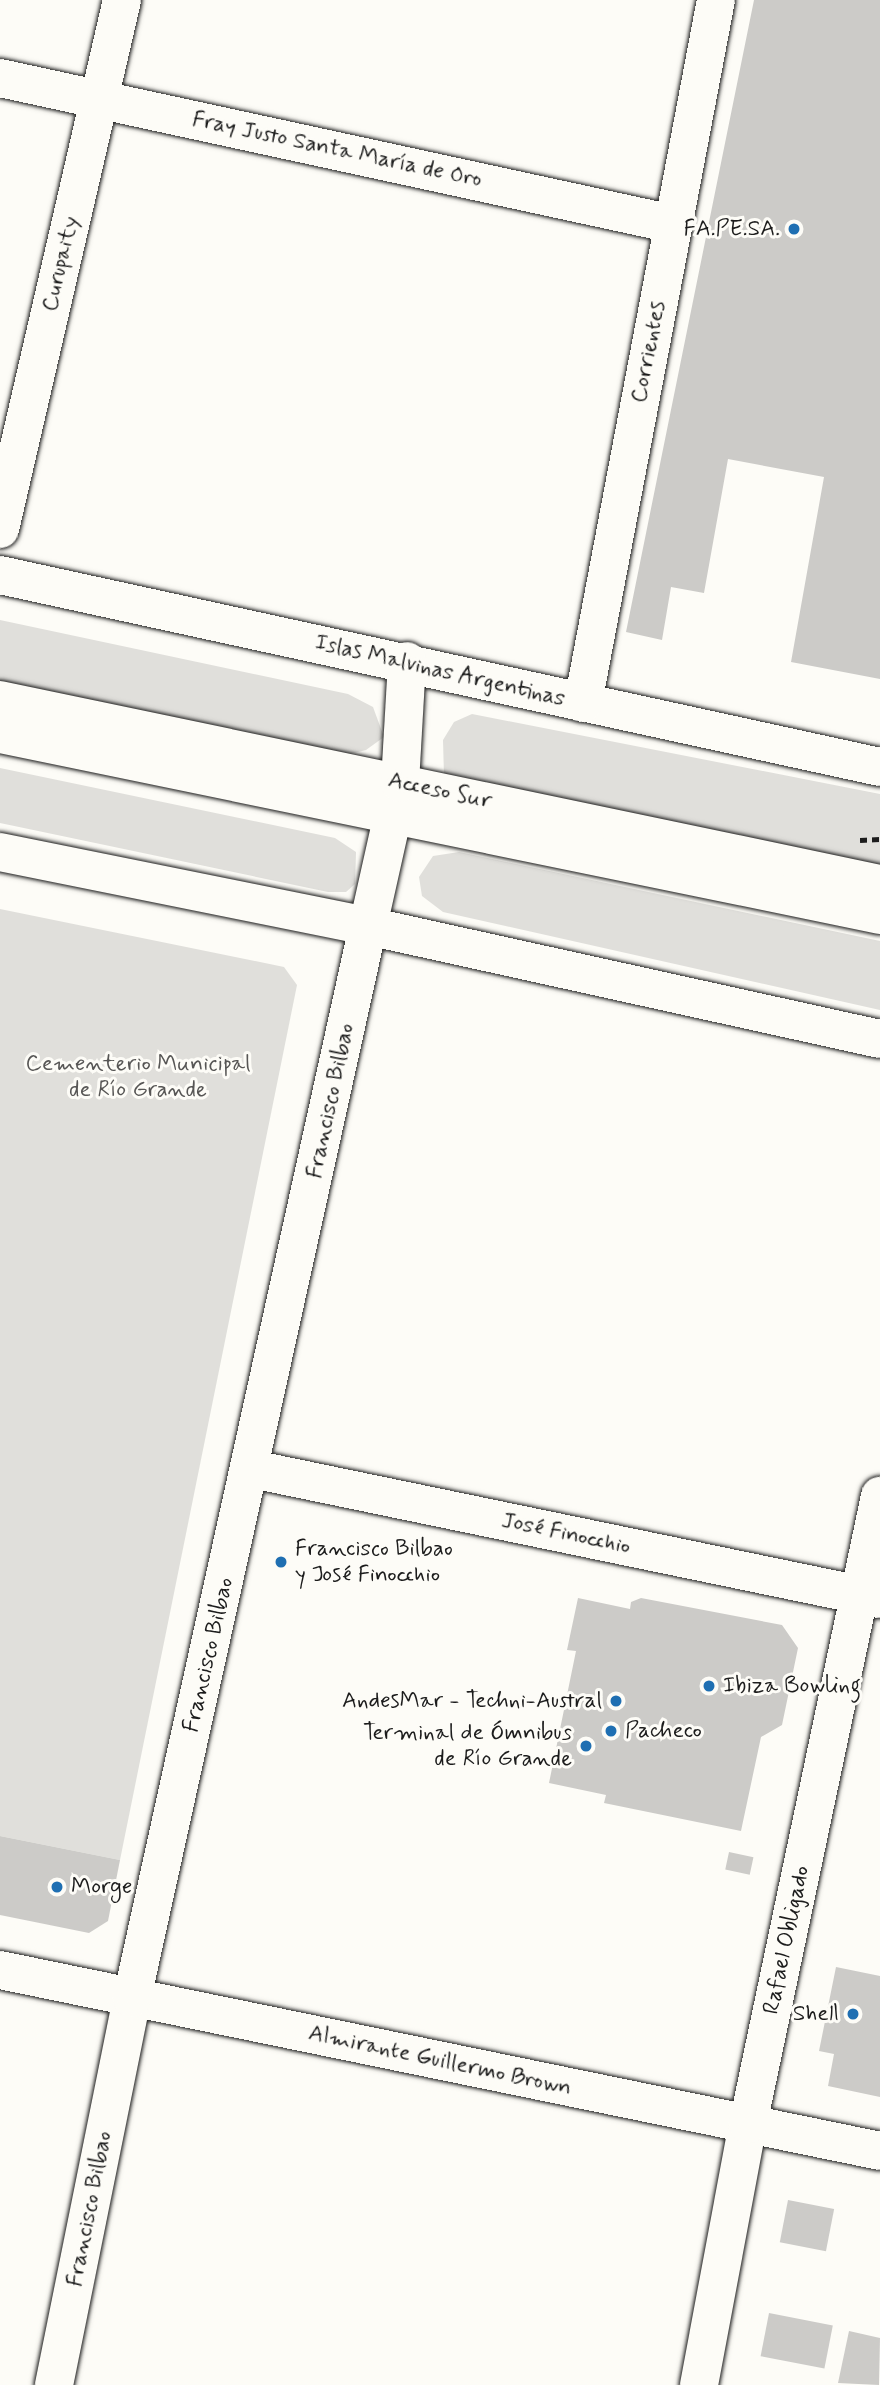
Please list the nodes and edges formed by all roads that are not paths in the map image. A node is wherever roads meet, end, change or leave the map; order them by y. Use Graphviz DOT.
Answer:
graph roads {
  1 [pos="122,0"];
  2 [pos="716,0"];
  3 [pos="0,78"];
  4 [pos="99,98"];
  5 [pos="673,224"];
  6 [pos="0,529"];
  7 [pos="0,575"];
  8 [pos="407,661"];
  9 [pos="0,700"];
  10 [pos="583,703"];
  11 [pos="0,734"];
  12 [pos="880,767"];
  13 [pos="398,799"];
  14 [pos="0,852"];
  15 [pos="880,884"];
  16 [pos="880,915"];
  17 [pos="368,926"];
  18 [pos="880,1039"];
  19 [pos="252,1469"];
  20 [pos="880,1496"];
  21 [pos="869,1597"];
  22 [pos="0,1970"];
  23 [pos="132,1998"];
  24 [pos="748,2124"];
  25 [pos="880,2151"];
  26 [pos="54,2385"];
  27 [pos="699,2385"];
  1 -- 4 [label="street, Curupaity"];
  2 -- 5 [label="street, Corrientes"];
  3 -- 4 [label="street, Fray Justo Santa María de Oro"];
  4 -- 5 [label="street, Fray Justo Santa María de Oro"];
  4 -- 6 [label="street, Curupaity"];
  5 -- 10 [label="street, Corrientes"];
  7 -- 8 [label="street, Islas Malvinas Argentinas"];
  8 -- 10 [label="street, Islas Malvinas Argentinas"];
  8 -- 13 [label="street, Francisco Bilbao"];
  9 -- 13 [label="street, Acceso Sur"];
  10 -- 12 [label="street, Islas Malvinas Argentinas"];
  11 -- 13 [label="street, Acceso Sur"];
  13 -- 15 [label="street, Acceso Sur"];
  13 -- 16 [label="street, Acceso Sur"];
  13 -- 17 [label="street, Francisco Bilbao"];
  14 -- 17 [label="street"];
  17 -- 18 [label="street"];
  17 -- 19 [label="street, Francisco Bilbao"];
  19 -- 21 [label="street, José Finocchio"];
  19 -- 23 [label="street, Francisco Bilbao"];
  20 -- 21 [label="street, Rafael Obligado"];
  21 -- 24 [label="street, Rafael Obligado"];
  22 -- 23 [label="street, Almirante Guillermo Brown"];
  23 -- 24 [label="street, Almirante Guillermo Brown"];
  23 -- 26 [label="street, Francisco Bilbao"];
  24 -- 25 [label="street, Almirante Guillermo Brown"];
  24 -- 27 [label="street, Rafael Obligado"];
}
